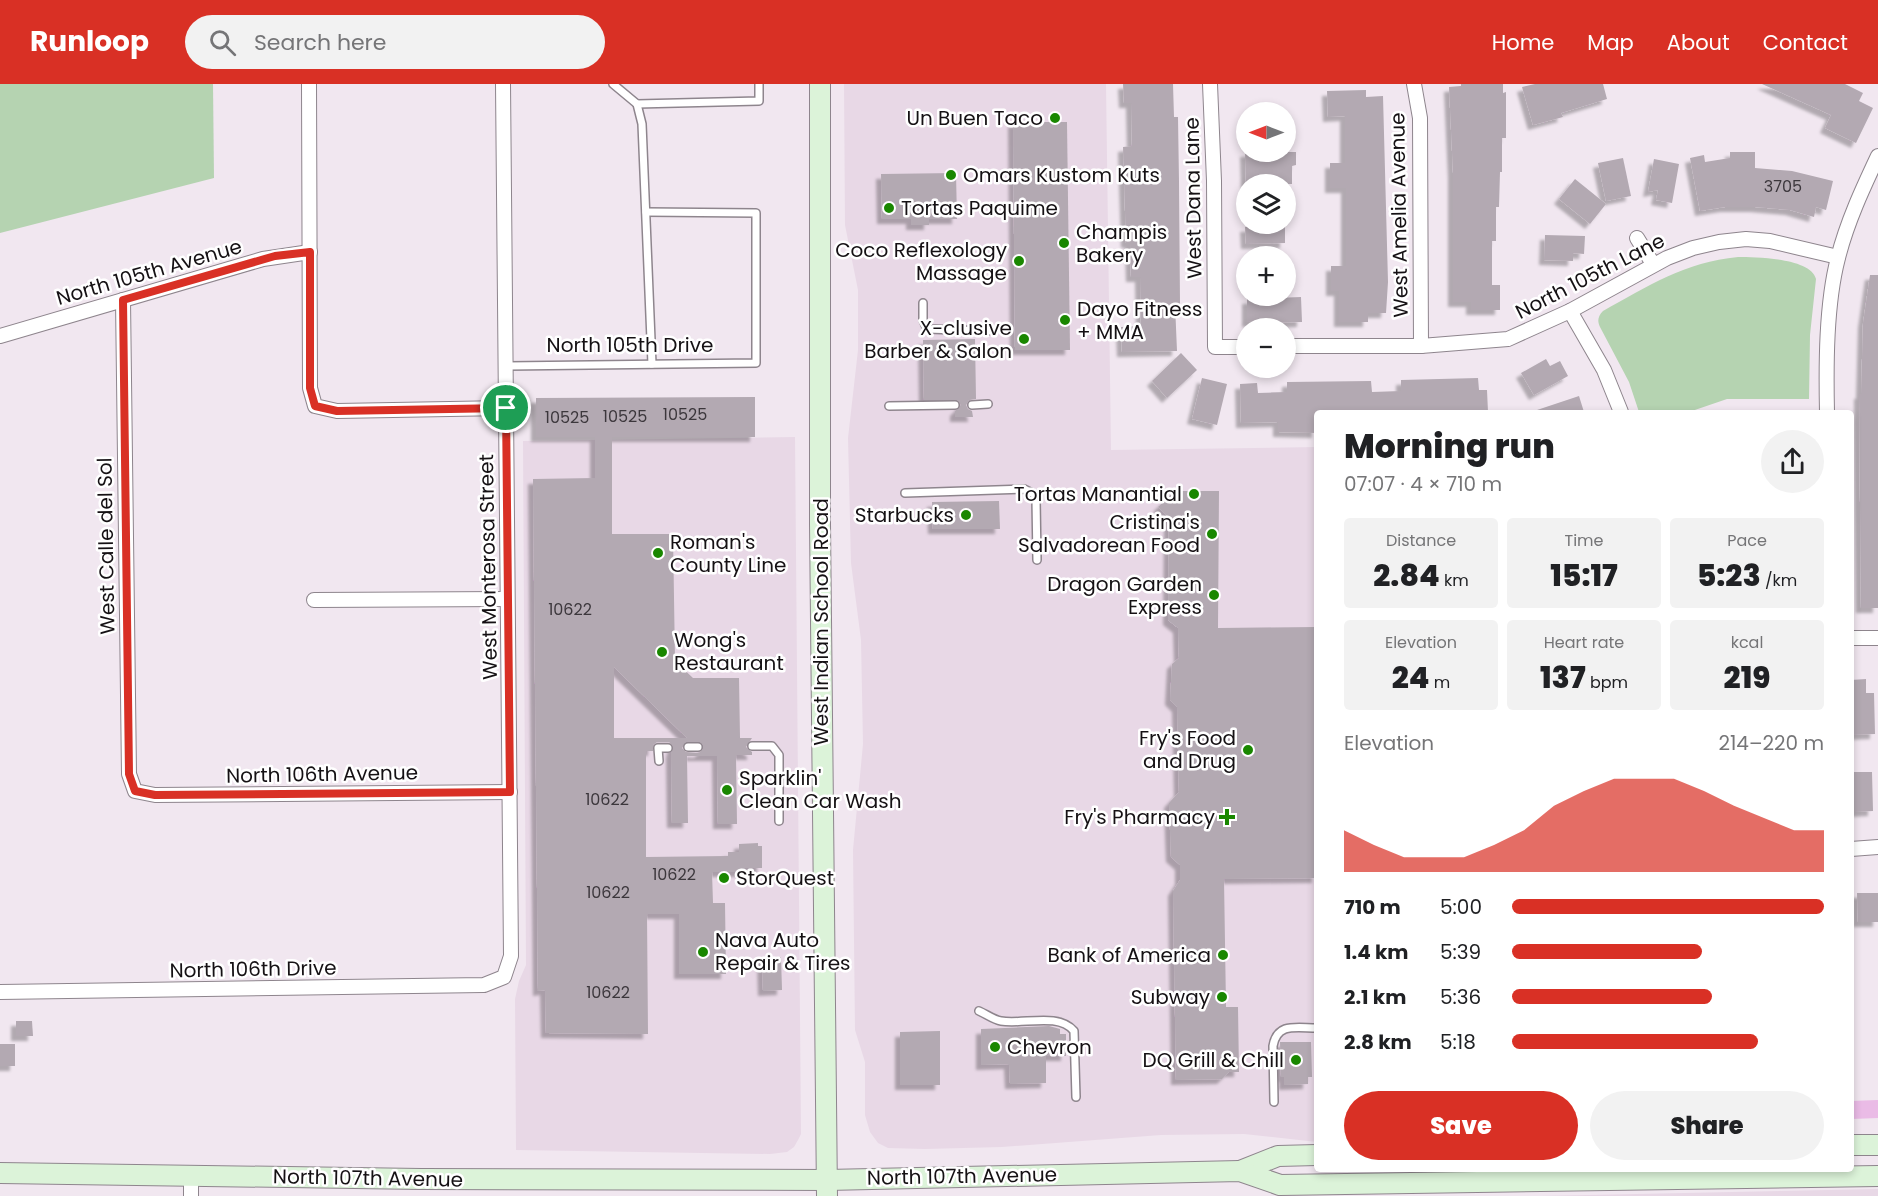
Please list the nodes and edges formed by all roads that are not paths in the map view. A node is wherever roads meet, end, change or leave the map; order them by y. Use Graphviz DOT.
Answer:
graph roads {
  1 [pos="309,84"];
  2 [pos="503,84"];
  3 [pos="613,84"];
  4 [pos="759,84"];
  5 [pos="820,84"];
  6 [pos="1210,84"];
  7 [pos="1414,84"];
  8 [pos="637,104"];
  9 [pos="1878,156"];
  10 [pos="646,212"];
  11 [pos="1637,238"];
  12 [pos="310,252"];
  13 [pos="1838,257"];
  14 [pos="1653,264"];
  15 [pos="123,300"];
  16 [pos="923,303"];
  17 [pos="1570,310"];
  18 [pos="988,331"];
  19 [pos="0,336"];
  20 [pos="1236,346"];
  21 [pos="1296,346"];
  22 [pos="1421,346"];
  23 [pos="652,364"];
  24 [pos="505,366"];
  25 [pos="988,404"];
  26 [pos="955,405"];
  27 [pos="972,405"];
  28 [pos="889,406"];
  29 [pos="506,408"];
  30 [pos="1620,410"];
  31 [pos="1827,410"];
  32 [pos="905,493"];
  33 [pos="1037,560"];
  34 [pos="507,599"];
  35 [pos="314,600"];
  36 [pos="1854,638"];
  37 [pos="1878,638"];
  38 [pos="752,746"];
  39 [pos="688,747"];
  40 [pos="698,747"];
  41 [pos="668,748"];
  42 [pos="659,761"];
  43 [pos="135,791"];
  44 [pos="510,792"];
  45 [pos="779,821"];
  46 [pos="1878,847"];
  47 [pos="1854,849"];
  48 [pos="504,977"];
  49 [pos="0,992"];
  50 [pos="979,1011"];
  51 [pos="1314,1028"];
  52 [pos="1076,1097"];
  53 [pos="1274,1102"];
  54 [pos="1854,1145"];
  55 [pos="1878,1145"];
  56 [pos="1314,1155"];
  57 [pos="1240,1172"];
  58 [pos="0,1173"];
  59 [pos="191,1176"];
  60 [pos="1878,1176"];
  61 [pos="827,1188"];
  62 [pos="191,1196"];
  1 -- 12 [label="street"];
  2 -- 24 [label="street, West Monterosa Street"];
  3 -- 8 [label="lane"];
  4 -- 8 [label="lane"];
  5 -- 61 [label="main road, West Indian School Road"];
  6 -- 20 [label="street, West Dana Lane"];
  7 -- 22 [label="street, West Amelia Avenue"];
  8 -- 10 [label="lane"];
  9 -- 13 [label="street"];
  10 -- 23 [label="lane"];
  10 -- 23 [label="lane, North 105th Drive"];
  11 -- 14 [label="street"];
  12 -- 15 [label="street, North 105th Avenue"];
  12 -- 29 [label="street"];
  13 -- 14 [label="street, North 105th Lane"];
  13 -- 31 [label="street"];
  14 -- 17 [label="street, North 105th Lane"];
  15 -- 19 [label="street, North 105th Avenue"];
  15 -- 43 [label="street, West Calle del Sol"];
  16 -- 18 [label="lane"];
  17 -- 22 [label="street, North 105th Lane"];
  17 -- 30 [label="street"];
  21 -- 22 [label="street, North 105th Lane"];
  23 -- 24 [label="lane, North 105th Drive"];
  24 -- 29 [label="street, West Monterosa Street"];
  25 -- 27 [label="lane"];
  26 -- 28 [label="lane"];
  29 -- 34 [label="street, West Monterosa Street"];
  32 -- 33 [label="lane"];
  34 -- 35 [label="street"];
  34 -- 44 [label="street, West Monterosa Street"];
  36 -- 37 [label="street"];
  38 -- 45 [label="lane"];
  39 -- 40 [label="lane"];
  41 -- 42 [label="lane"];
  43 -- 44 [label="street, North 106th Avenue"];
  44 -- 48 [label="street, West Monterosa Street"];
  46 -- 47 [label="street"];
  48 -- 49 [label="street, North 106th Drive"];
  50 -- 52 [label="lane"];
  51 -- 53 [label="lane"];
  54 -- 55 [label="main road"];
  56 -- 57 [label="main road, North 107th Avenue"];
  57 -- 60 [label="main road, North 107th Avenue"];
  57 -- 61 [label="main road, North 107th Avenue"];
  58 -- 59 [label="main road, North 107th Avenue"];
  59 -- 61 [label="main road, North 107th Avenue"];
  59 -- 62 [label="street"];
}
